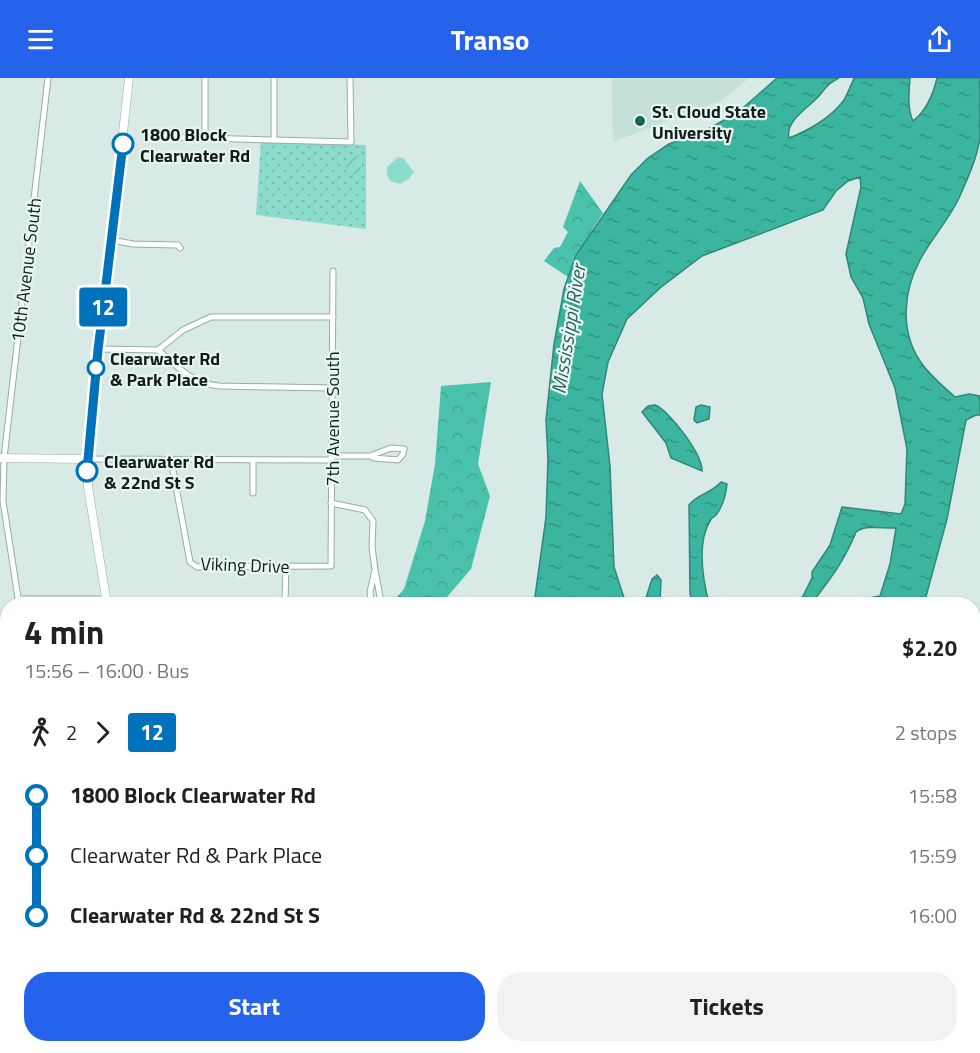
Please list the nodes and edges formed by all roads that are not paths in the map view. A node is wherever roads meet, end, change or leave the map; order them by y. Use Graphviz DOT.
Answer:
graph roads {
  1 [pos="48,78"];
  2 [pos="129,78"];
  3 [pos="205,78"];
  4 [pos="274,78"];
  5 [pos="350,78"];
  6 [pos="161,137"];
  7 [pos="205,139"];
  8 [pos="274,140"];
  9 [pos="111,240"];
  10 [pos="180,248"];
  11 [pos="333,271"];
  12 [pos="333,317"];
  13 [pos="98,350"];
  14 [pos="158,350"];
  15 [pos="331,388"];
  16 [pos="370,456"];
  17 [pos="2,458"];
  18 [pos="332,458"];
  19 [pos="87,459"];
  20 [pos="171,460"];
  21 [pos="253,460"];
  22 [pos="253,493"];
  23 [pos="331,503"];
  24 [pos="331,566"];
  25 [pos="286,567"];
  26 [pos="375,570"];
  27 [pos="18,597"];
  28 [pos="105,597"];
  29 [pos="285,597"];
  30 [pos="371,597"];
  31 [pos="380,597"];
  1 -- 17 [label="street, 10th Avenue South"];
  2 -- 9 [label="street"];
  3 -- 7 [label="street"];
  4 -- 8 [label="street"];
  5 -- 8 [label="street"];
  6 -- 7 [label="street"];
  7 -- 8 [label="street"];
  9 -- 10 [label="street"];
  9 -- 13 [label="street"];
  11 -- 12 [label="street, 7th Avenue South"];
  12 -- 14 [label="street"];
  12 -- 15 [label="street, 7th Avenue South"];
  13 -- 14 [label="street"];
  13 -- 19 [label="street"];
  14 -- 15 [label="street"];
  15 -- 18 [label="street, 7th Avenue South"];
  16 -- 16 [label="street"];
  16 -- 18 [label="street"];
  17 -- 19 [label="street"];
  17 -- 27 [label="street, 10th Avenue South"];
  18 -- 21 [label="street"];
  18 -- 23 [label="street, 7th Avenue South"];
  19 -- 20 [label="street"];
  19 -- 28 [label="street"];
  20 -- 21 [label="street"];
  20 -- 25 [label="street, Viking Drive"];
  21 -- 22 [label="street"];
  23 -- 24 [label="street, 7th Avenue South"];
  23 -- 26 [label="street"];
  24 -- 25 [label="street, Viking Drive"];
  25 -- 29 [label="street"];
  26 -- 30 [label="street"];
  26 -- 31 [label="street"];
}
